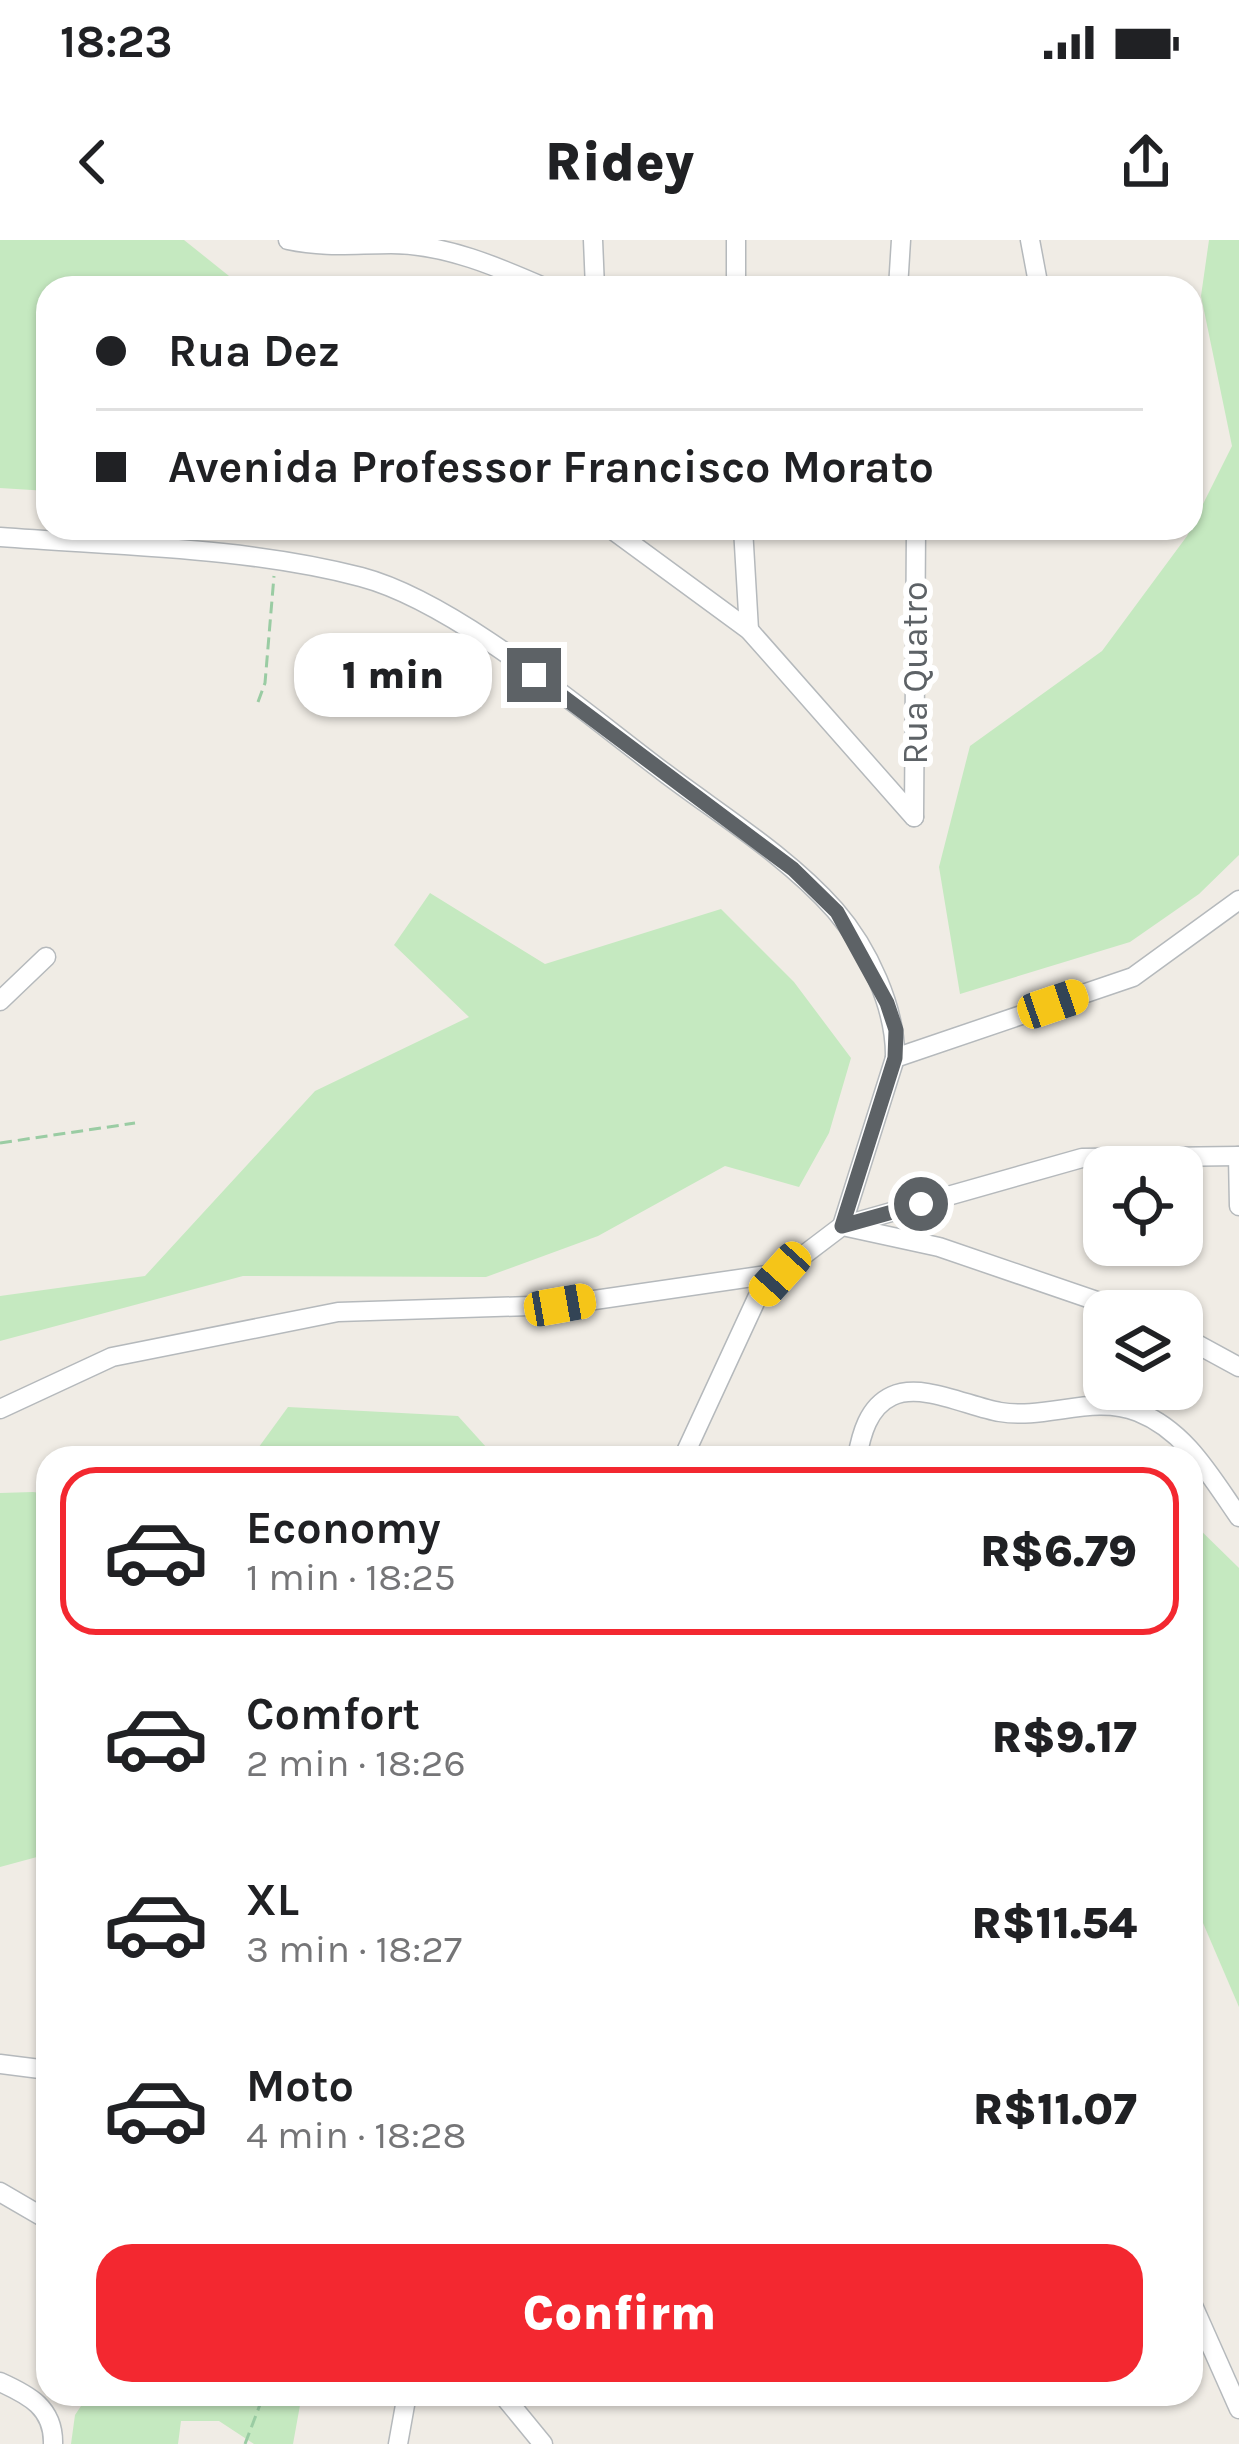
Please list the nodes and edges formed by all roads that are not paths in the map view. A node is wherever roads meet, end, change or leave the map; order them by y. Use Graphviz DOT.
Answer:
graph roads {
  1 [pos="288,240"];
  2 [pos="593,240"];
  3 [pos="736,240"];
  4 [pos="901,240"];
  5 [pos="1030,240"];
  6 [pos="516,276"];
  7 [pos="594,276"];
  8 [pos="736,276"];
  9 [pos="899,276"];
  10 [pos="1037,276"];
  11 [pos="0,537"];
  12 [pos="36,537"];
  13 [pos="140,540"];
  14 [pos="626,540"];
  15 [pos="744,540"];
  16 [pos="916,540"];
  17 [pos="749,630"];
  18 [pos="1239,900"];
  19 [pos="46,957"];
  20 [pos="0,1001"];
  21 [pos="895,1058"];
  22 [pos="1238,1156"];
  23 [pos="1239,1206"];
  24 [pos="842,1226"];
  25 [pos="780,1274"];
  26 [pos="1083,1296"];
  27 [pos="1203,1347"];
  28 [pos="1239,1367"];
  29 [pos="0,1409"];
  30 [pos="688,1446"];
  31 [pos="861,1446"];
  32 [pos="1187,1446"];
  33 [pos="1203,1466"];
  34 [pos="1239,1517"];
  35 [pos="0,2064"];
  36 [pos="36,2068"];
  37 [pos="0,2192"];
  38 [pos="36,2213"];
  39 [pos="1203,2328"];
  40 [pos="0,2382"];
  41 [pos="36,2402"];
  42 [pos="40,2406"];
  43 [pos="405,2406"];
  44 [pos="512,2406"];
  45 [pos="1239,2409"];
  46 [pos="53,2444"];
  47 [pos="398,2444"];
  48 [pos="543,2444"];
  1 -- 6 [label="street"];
  2 -- 7 [label="street"];
  3 -- 8 [label="street"];
  4 -- 9 [label="street"];
  5 -- 10 [label="street"];
  11 -- 12 [label="street"];
  13 -- 21 [label="street"];
  14 -- 17 [label="street"];
  15 -- 17 [label="street"];
  16 -- 17 [label="street, Rua Quatro"];
  18 -- 21 [label="street"];
  19 -- 20 [label="street"];
  21 -- 24 [label="street"];
  22 -- 23 [label="street"];
  22 -- 24 [label="street"];
  24 -- 25 [label="street"];
  24 -- 26 [label="street"];
  25 -- 29 [label="street"];
  25 -- 30 [label="street"];
  27 -- 28 [label="street"];
  31 -- 32 [label="street"];
  33 -- 34 [label="street"];
  35 -- 36 [label="street"];
  37 -- 38 [label="street"];
  39 -- 45 [label="street"];
  40 -- 41 [label="street"];
  42 -- 46 [label="street"];
  43 -- 47 [label="street"];
  44 -- 48 [label="street"];
}
